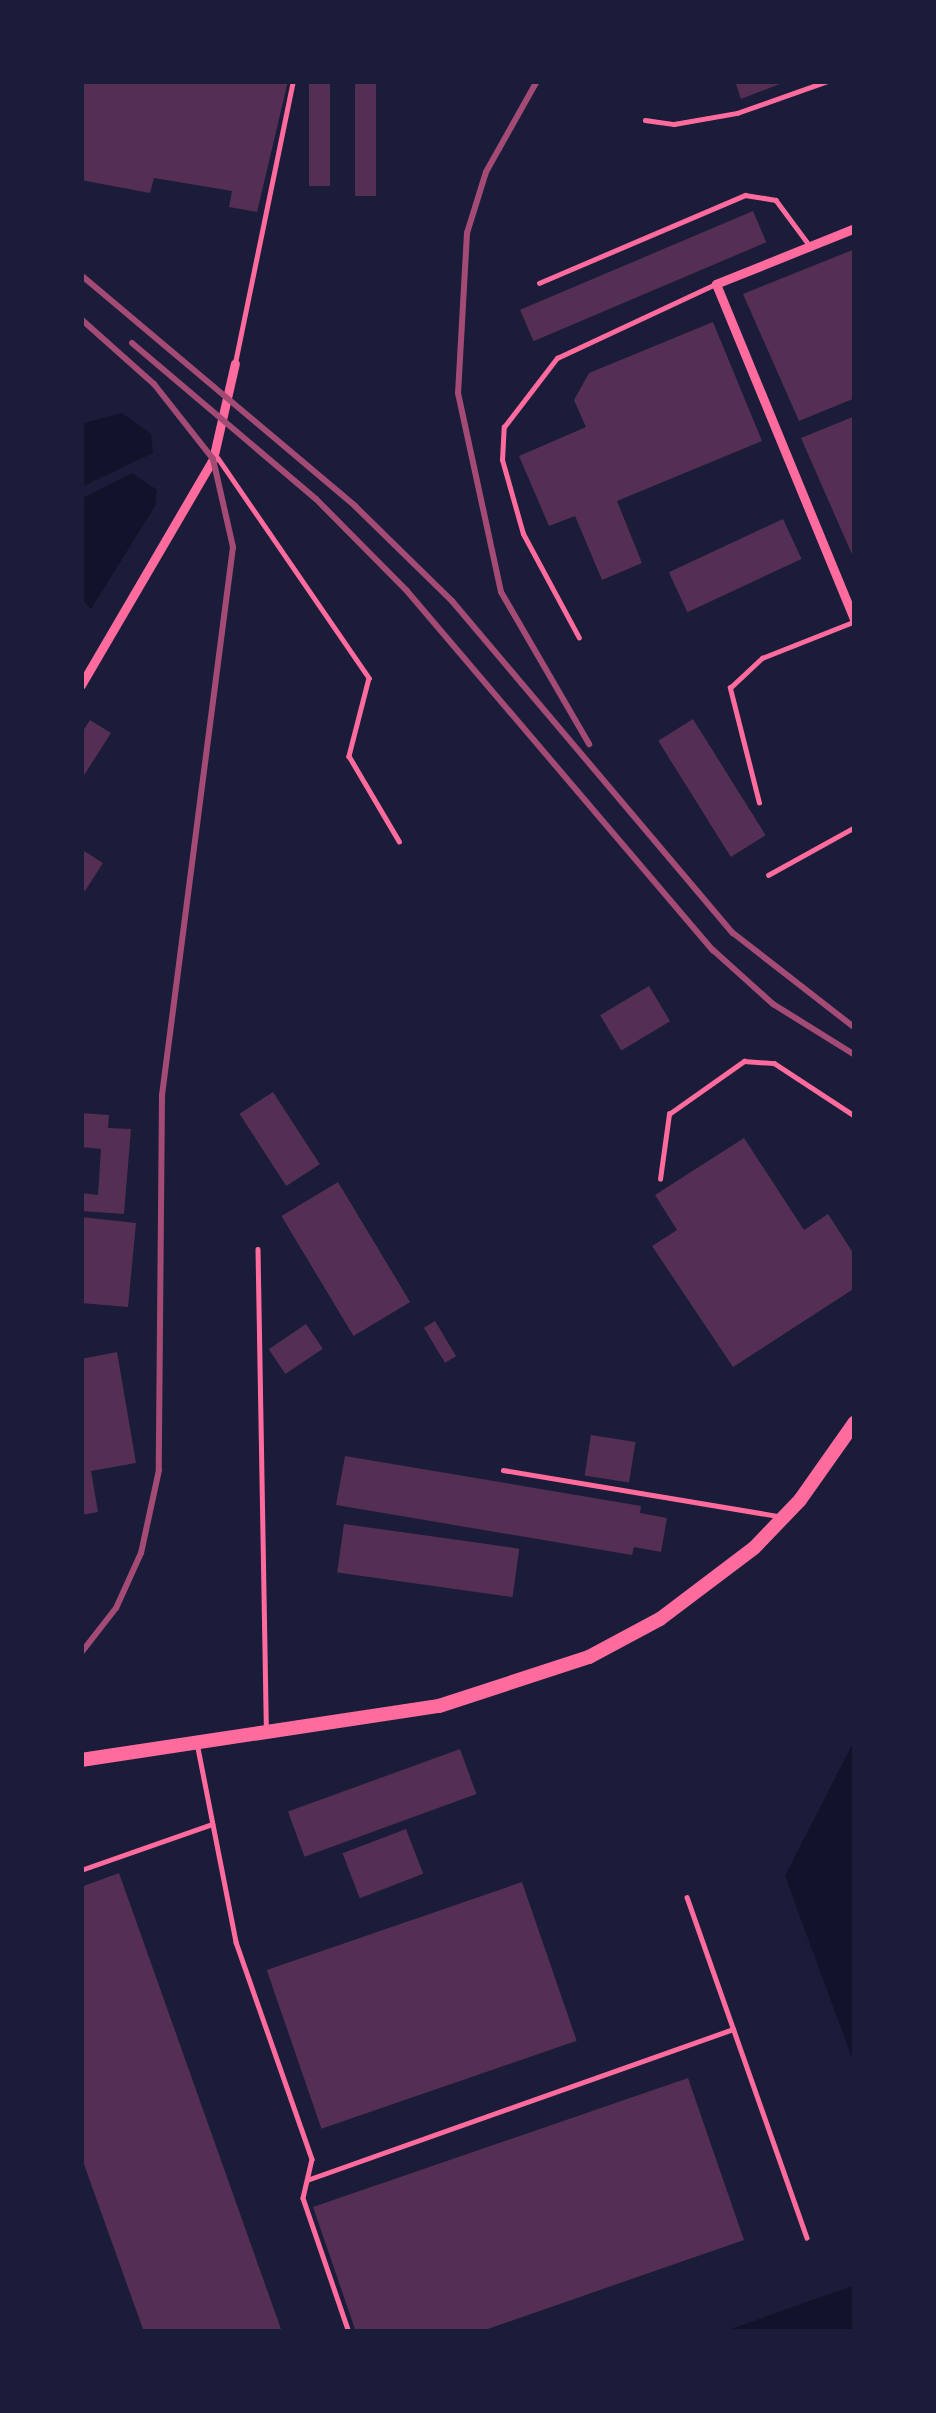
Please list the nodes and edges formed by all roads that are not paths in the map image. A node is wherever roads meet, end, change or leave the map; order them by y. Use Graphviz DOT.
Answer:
graph roads {
  1 [pos="293,81"];
  2 [pos="828,81"];
  3 [pos="645,120"];
  4 [pos="855,228"];
  5 [pos="810,246"];
  6 [pos="539,283"];
  7 [pos="716,284"];
  8 [pos="235,363"];
  9 [pos="214,454"];
  10 [pos="854,621"];
  11 [pos="579,638"];
  12 [pos="81,685"];
  13 [pos="759,802"];
  14 [pos="855,827"];
  15 [pos="399,841"];
  16 [pos="768,875"];
  17 [pos="855,1116"];
  18 [pos="660,1179"];
  19 [pos="258,1249"];
  20 [pos="855,1421"];
  21 [pos="503,1470"];
  22 [pos="784,1517"];
  23 [pos="266,1732"];
  24 [pos="197,1743"];
  25 [pos="81,1760"];
  26 [pos="212,1824"];
  27 [pos="81,1870"];
  28 [pos="687,1897"];
  29 [pos="734,2029"];
  30 [pos="307,2180"];
  31 [pos="807,2237"];
  32 [pos="349,2332"];
  1 -- 8 [label="lane"];
  2 -- 3 [label="lane"];
  4 -- 5 [label="street"];
  5 -- 6 [label="lane"];
  5 -- 7 [label="street"];
  7 -- 10 [label="street"];
  7 -- 11 [label="lane"];
  8 -- 9 [label="street"];
  9 -- 12 [label="street"];
  9 -- 15 [label="lane"];
  10 -- 13 [label="lane"];
  14 -- 16 [label="lane"];
  17 -- 18 [label="lane"];
  19 -- 23 [label="lane"];
  20 -- 22 [label="main road"];
  21 -- 22 [label="lane"];
  22 -- 23 [label="main road"];
  23 -- 24 [label="main road"];
  24 -- 25 [label="main road"];
  24 -- 26 [label="lane"];
  26 -- 27 [label="lane"];
  26 -- 30 [label="lane"];
  28 -- 29 [label="lane"];
  29 -- 30 [label="lane"];
  29 -- 31 [label="lane"];
  30 -- 32 [label="lane"];
}
